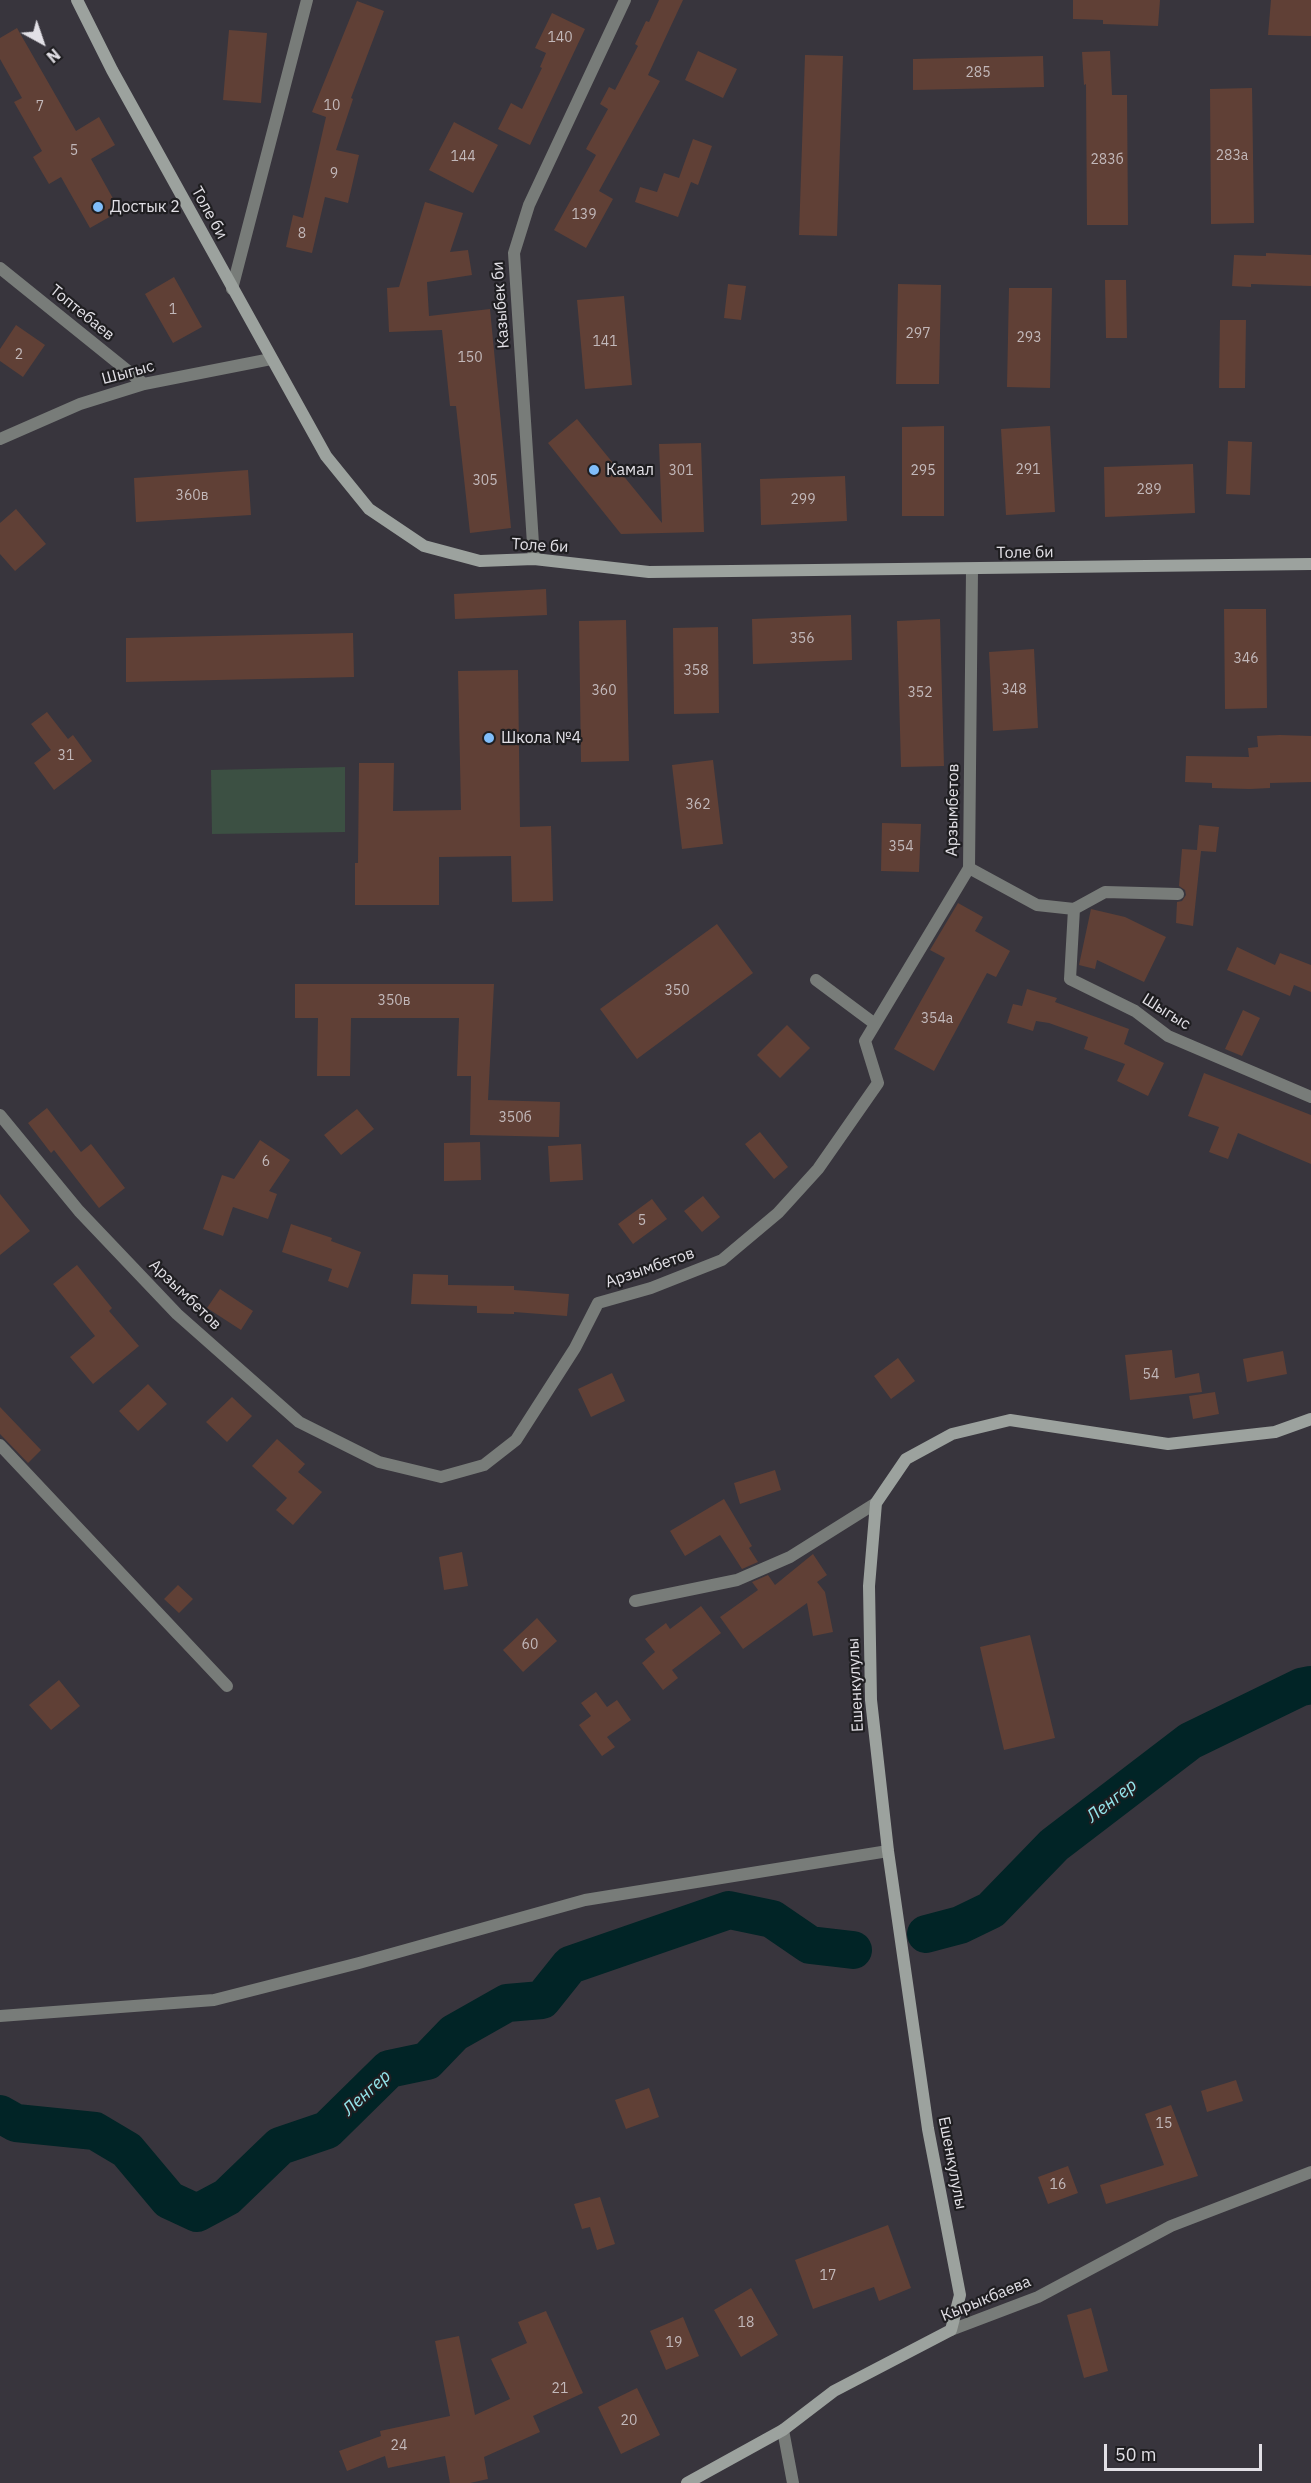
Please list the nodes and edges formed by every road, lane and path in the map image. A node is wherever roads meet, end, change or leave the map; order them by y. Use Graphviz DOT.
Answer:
graph roads {
  1 [pos="77,0"];
  2 [pos="307,0"];
  3 [pos="625,0"];
  4 [pos="0,268"];
  5 [pos="232,289"];
  6 [pos="271,359"];
  7 [pos="144,384"];
  8 [pos="0,439"];
  9 [pos="534,559"];
  10 [pos="1311,564"];
  11 [pos="972,570"];
  12 [pos="969,868"];
  13 [pos="1178,894"];
  14 [pos="1074,909"];
  15 [pos="816,980"];
  16 [pos="875,1024"];
  17 [pos="1311,1096"];
  18 [pos="0,1115"];
  19 [pos="1311,1419"];
  20 [pos="0,1445"];
  21 [pos="876,1503"];
  22 [pos="635,1601"];
  23 [pos="227,1686"];
  24 [pos="888,1851"];
  25 [pos="0,2016"];
  26 [pos="1311,2172"];
  27 [pos="951,2330"];
  28 [pos="783,2430"];
  29 [pos="687,2483"];
  30 [pos="793,2483"];
  1 -- 5 [label="street, Толе би"];
  2 -- 5 [label="street"];
  3 -- 9 [label="street, Казыбек би"];
  4 -- 7 [label="street, Топтебаев"];
  5 -- 6 [label="street, Толе би"];
  6 -- 7 [label="street, Шыгыс"];
  6 -- 9 [label="street, Толе би"];
  7 -- 8 [label="street, Шыгыс"];
  9 -- 11 [label="street, Толе би"];
  10 -- 11 [label="street, Толе би"];
  11 -- 12 [label="street, Арзымбетов"];
  12 -- 14 [label="street"];
  12 -- 16 [label="street, Арзымбетов"];
  13 -- 14 [label="street"];
  14 -- 17 [label="street, Шыгыс"];
  15 -- 16 [label="street"];
  16 -- 18 [label="street, Арзымбетов"];
  19 -- 21 [label="street, Ешенкулулы"];
  20 -- 23 [label="street"];
  21 -- 22 [label="street"];
  21 -- 24 [label="street, Ешенкулулы"];
  24 -- 25 [label="street"];
  24 -- 27 [label="street, Ешенкулулы"];
  26 -- 27 [label="street, Кырыкбаева"];
  27 -- 28 [label="street, Кырыкбаева"];
  28 -- 29 [label="street, Кырыкбаева"];
  28 -- 30 [label="street"];
}
